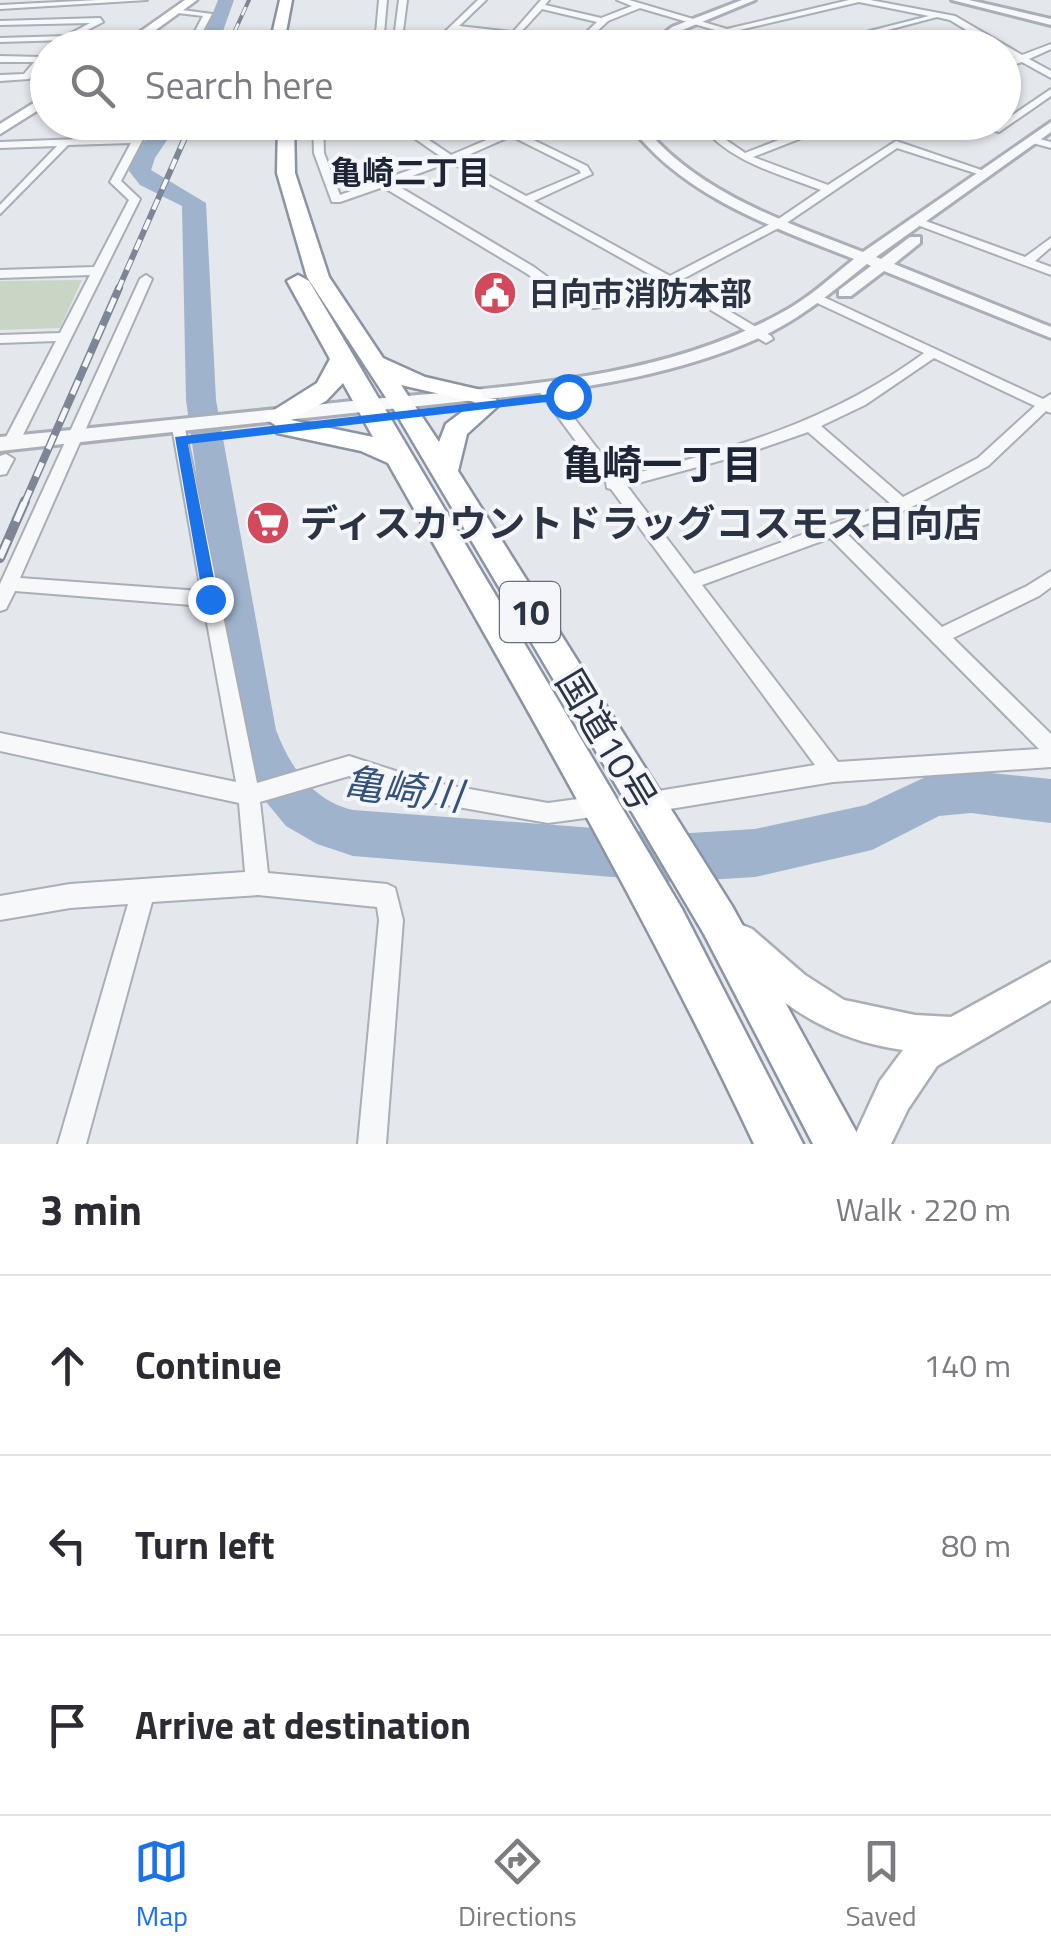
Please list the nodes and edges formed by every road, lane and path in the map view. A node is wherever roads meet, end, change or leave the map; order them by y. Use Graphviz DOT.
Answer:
graph roads {
  1 [pos="144,0"];
  2 [pos="192,0"];
  3 [pos="286,0"];
  4 [pos="300,0"];
  5 [pos="383,0"];
  6 [pos="403,0"];
  7 [pos="482,0"];
  8 [pos="621,0"];
  9 [pos="656,0"];
  10 [pos="750,0"];
  11 [pos="858,0"];
  12 [pos="957,0"];
  13 [pos="20,3"];
  14 [pos="543,3"];
  15 [pos="640,5"];
  16 [pos="0,6"];
  17 [pos="178,11"];
  18 [pos="938,15"];
  19 [pos="603,21"];
  20 [pos="0,22"];
  21 [pos="695,22"];
  22 [pos="1051,22"];
  23 [pos="453,28"];
  24 [pos="82,30"];
  25 [pos="150,30"];
  26 [pos="200,30"];
  27 [pos="280,30"];
  28 [pos="294,30"];
  29 [pos="380,30"];
  30 [pos="398,30"];
  31 [pos="473,30"];
  32 [pos="518,30"];
  33 [pos="593,30"];
  34 [pos="681,30"];
  35 [pos="721,30"];
  36 [pos="728,30"];
  37 [pos="878,30"];
  38 [pos="971,30"];
  39 [pos="30,39"];
  40 [pos="0,40"];
  41 [pos="1051,46"];
  42 [pos="0,58"];
  43 [pos="30,59"];
  44 [pos="1023,59"];
  45 [pos="30,73"];
  46 [pos="1051,74"];
  47 [pos="0,78"];
  48 [pos="1051,92"];
  49 [pos="30,110"];
  50 [pos="1021,113"];
  51 [pos="0,130"];
  52 [pos="1046,139"];
  53 [pos="138,140"];
  54 [pos="269,140"];
  55 [pos="286,140"];
  56 [pos="319,140"];
  57 [pos="420,140"];
  58 [pos="497,140"];
  59 [pos="525,140"];
  60 [pos="648,140"];
  61 [pos="718,140"];
  62 [pos="789,140"];
  63 [pos="65,143"];
  64 [pos="0,146"];
  65 [pos="746,157"];
  66 [pos="453,158"];
  67 [pos="985,174"];
  68 [pos="385,183"];
  69 [pos="829,189"];
  70 [pos="526,200"];
  71 [pos="0,211"];
  72 [pos="778,224"];
  73 [pos="924,224"];
  74 [pos="1051,241"];
  75 [pos="874,261"];
  76 [pos="1027,262"];
  77 [pos="96,271"];
  78 [pos="1051,271"];
  79 [pos="0,274"];
  80 [pos="146,278"];
  81 [pos="670,281"];
  82 [pos="824,302"];
  83 [pos="1051,334"];
  84 [pos="761,335"];
  85 [pos="62,337"];
  86 [pos="0,338"];
  87 [pos="933,353"];
  88 [pos="342,358"];
  89 [pos="372,362"];
  90 [pos="548,392"];
  91 [pos="479,400"];
  92 [pos="1049,404"];
  93 [pos="388,410"];
  94 [pos="281,422"];
  95 [pos="810,425"];
  96 [pos="179,433"];
  97 [pos="70,445"];
  98 [pos="3,455"];
  99 [pos="400,458"];
  100 [pos="444,472"];
  101 [pos="613,484"];
  102 [pos="902,505"];
  103 [pos="836,532"];
  104 [pos="1051,578"];
  105 [pos="690,582"];
  106 [pos="9,584"];
  107 [pos="210,599"];
  108 [pos="0,604"];
  109 [pos="940,636"];
  110 [pos="0,742"];
  111 [pos="1051,748"];
  112 [pos="1051,758"];
  113 [pos="832,772"];
  114 [pos="249,795"];
  115 [pos="648,807"];
  116 [pos="605,812"];
  117 [pos="258,884"];
  118 [pos="144,890"];
  119 [pos="0,908"];
  120 [pos="718,920"];
  121 [pos="1051,980"];
  122 [pos="954,1036"];
  123 [pos="72,1144"];
  124 [pos="372,1144"];
  125 [pos="779,1144"];
  126 [pos="839,1144"];
  127 [pos="871,1144"];
  1 -- 13 [label="street"];
  2 -- 17 [label="main road"];
  3 -- 27 [label="highway"];
  4 -- 28 [label="highway"];
  5 -- 29 [label="street"];
  6 -- 30 [label="street"];
  7 -- 23 [label="street"];
  8 -- 15 [label="street"];
  9 -- 15 [label="street"];
  10 -- 21 [label="street"];
  11 -- 18 [label="street"];
  11 -- 36 [label="street"];
  12 -- 22 [label="street"];
  13 -- 16 [label="street"];
  14 -- 19 [label="street"];
  14 -- 32 [label="street"];
  15 -- 19 [label="street"];
  15 -- 21 [label="street"];
  17 -- 25 [label="main road"];
  17 -- 26 [label="street"];
  18 -- 37 [label="street"];
  18 -- 38 [label="street"];
  19 -- 33 [label="street"];
  20 -- 24 [label="street"];
  21 -- 34 [label="street"];
  21 -- 35 [label="street"];
  23 -- 31 [label="street"];
  39 -- 40 [label="street"];
  41 -- 44 [label="street"];
  42 -- 43 [label="street"];
  44 -- 46 [label="street"];
  45 -- 47 [label="street"];
  48 -- 50 [label="street"];
  49 -- 51 [label="main road"];
  52 -- 67 [label="street"];
  52 -- 73 [label="street"];
  53 -- 63 [label="street"];
  53 -- 77 [label="street"];
  54 -- 88 [label="highway, 国道10号 / 10"];
  55 -- 89 [label="highway, 国道10号 / 10"];
  56 -- 68 [label="street"];
  57 -- 66 [label="street"];
  58 -- 66 [label="street"];
  59 -- 70 [label="street"];
  60 -- 72 [label="street"];
  61 -- 65 [label="street"];
  62 -- 65 [label="street"];
  63 -- 64 [label="street"];
  63 -- 71 [label="street"];
  65 -- 69 [label="street"];
  66 -- 68 [label="street"];
  66 -- 70 [label="street"];
  67 -- 69 [label="street"];
  67 -- 73 [label="street"];
  68 -- 81 [label="street"];
  69 -- 72 [label="street"];
  70 -- 81 [label="street"];
  72 -- 75 [label="street"];
  72 -- 81 [label="street"];
  73 -- 75 [label="street"];
  73 -- 76 [label="street"];
  74 -- 76 [label="street"];
  75 -- 82 [label="street"];
  75 -- 83 [label="street"];
  76 -- 78 [label="street"];
  77 -- 79 [label="street"];
  77 -- 85 [label="street"];
  80 -- 97 [label="street"];
  81 -- 84 [label="street"];
  82 -- 84 [label="street"];
  82 -- 87 [label="street"];
  84 -- 90 [label="street"];
  85 -- 86 [label="street"];
  85 -- 98 [label="street"];
  87 -- 92 [label="street"];
  87 -- 95 [label="street"];
  88 -- 93 [label="highway, 国道10号 / 10"];
  88 -- 94 [label="highway"];
  89 -- 91 [label="highway"];
  89 -- 93 [label="highway, 国道10号 / 10"];
  90 -- 91 [label="street"];
  90 -- 101 [label="street"];
  91 -- 93 [label="street"];
  91 -- 100 [label="highway"];
  92 -- 102 [label="street"];
  93 -- 94 [label="street"];
  93 -- 99 [label="highway, 国道10号 / 10"];
  93 -- 100 [label="highway, 国道10号 / 10"];
  94 -- 96 [label="street"];
  94 -- 99 [label="highway"];
  95 -- 101 [label="street"];
  95 -- 102 [label="street"];
  96 -- 97 [label="street"];
  96 -- 107 [label="street"];
  97 -- 98 [label="street"];
  97 -- 106 [label="street"];
  99 -- 116 [label="highway, 国道10号 / 10"];
  100 -- 115 [label="highway, 国道10号 / 10"];
  101 -- 105 [label="street"];
  102 -- 103 [label="street"];
  103 -- 105 [label="street"];
  103 -- 109 [label="street"];
  104 -- 109 [label="street"];
  105 -- 113 [label="street"];
  106 -- 107 [label="street"];
  106 -- 108 [label="street"];
  107 -- 114 [label="street"];
  109 -- 111 [label="street"];
  110 -- 114 [label="street"];
  112 -- 113 [label="street"];
  113 -- 115 [label="street"];
  114 -- 116 [label="street"];
  114 -- 117 [label="street"];
  115 -- 120 [label="highway, 国道10号 / 10"];
  116 -- 125 [label="highway, 国道10号 / 10"];
  117 -- 118 [label="street"];
  117 -- 124 [label="street"];
  118 -- 119 [label="street"];
  118 -- 123 [label="street"];
  120 -- 122 [label="main road"];
  120 -- 126 [label="highway, 国道10号 / 10"];
  121 -- 122 [label="main road"];
  122 -- 127 [label="main road"];
}
